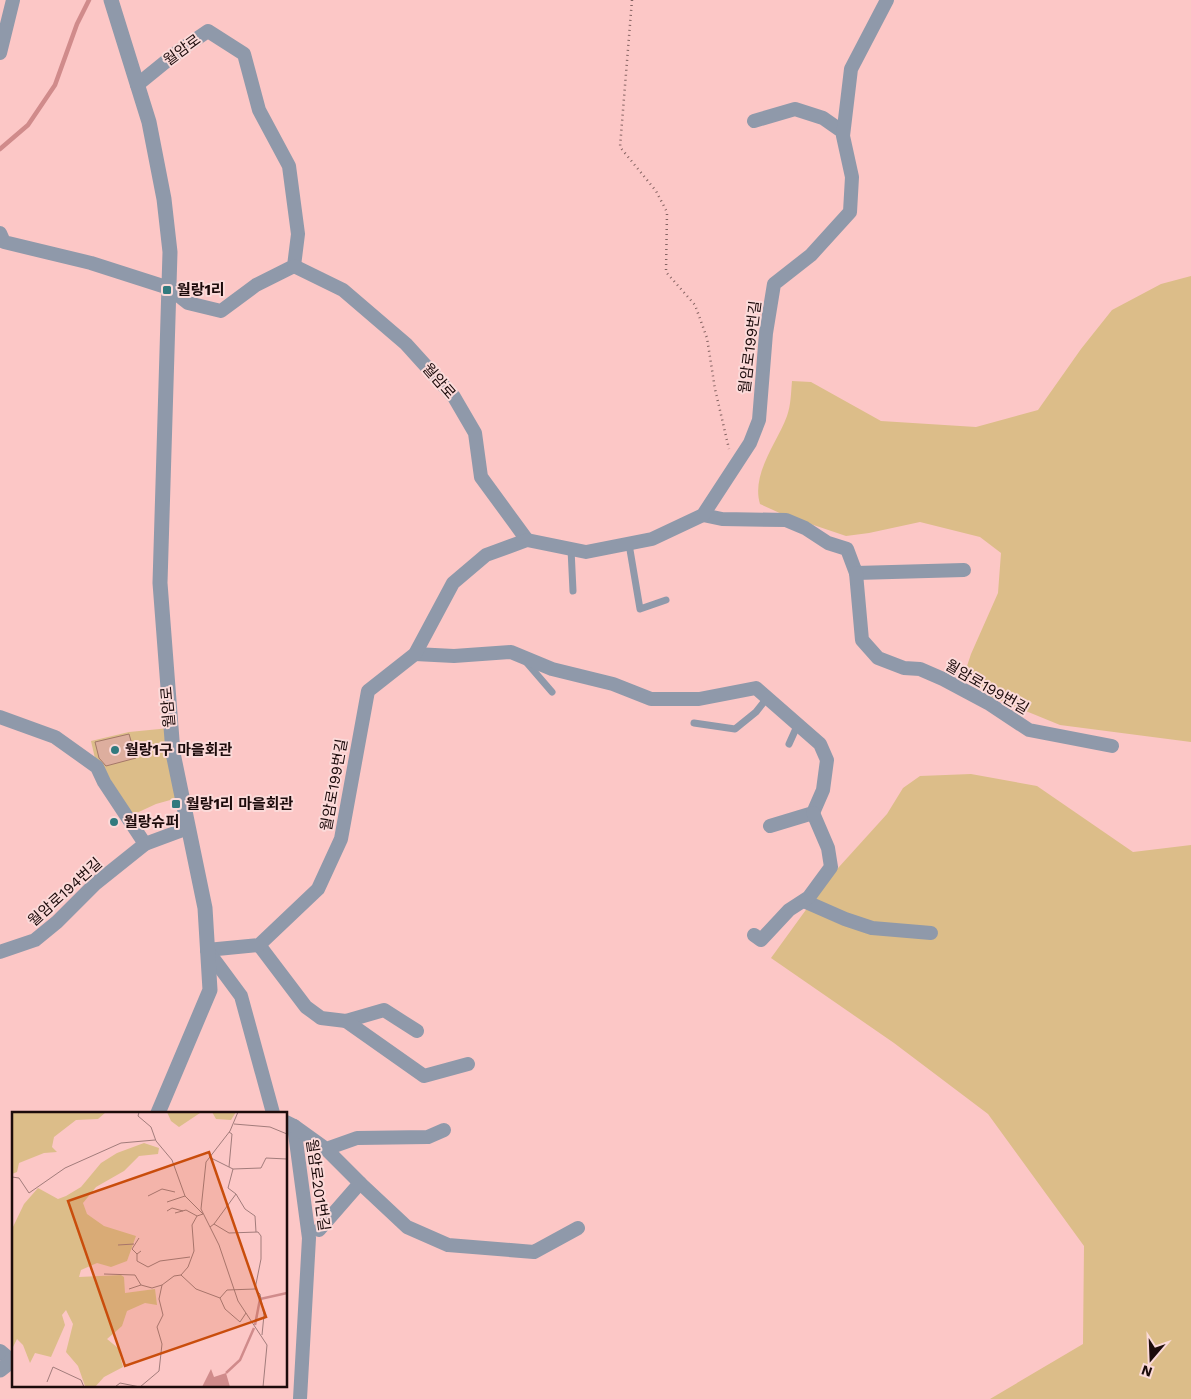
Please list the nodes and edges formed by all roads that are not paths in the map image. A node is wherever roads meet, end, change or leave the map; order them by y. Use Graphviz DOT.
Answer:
graph roads {
  1 [pos="12,0"];
  2 [pos="111,0"];
  3 [pos="887,0"];
  4 [pos="0,53"];
  5 [pos="137,85"];
  6 [pos="754,121"];
  7 [pos="843,132"];
  8 [pos="1,241"];
  9 [pos="294,266"];
  10 [pos="169,288"];
  11 [pos="704,515"];
  12 [pos="528,540"];
  13 [pos="629,544"];
  14 [pos="571,549"];
  15 [pos="964,570"];
  16 [pos="856,573"];
  17 [pos="573,591"];
  18 [pos="666,600"];
  19 [pos="415,654"];
  20 [pos="522,657"];
  21 [pos="552,692"];
  22 [pos="767,698"];
  23 [pos="0,717"];
  24 [pos="694,723"];
  25 [pos="798,724"];
  26 [pos="789,744"];
  27 [pos="1112,746"];
  28 [pos="813,813"];
  29 [pos="770,826"];
  30 [pos="188,828"];
  31 [pos="145,844"];
  32 [pos="804,901"];
  33 [pos="931,933"];
  34 [pos="754,935"];
  35 [pos="259,945"];
  36 [pos="207,950"];
  37 [pos="0,952"];
  38 [pos="346,1021"];
  39 [pos="416,1031"];
  40 [pos="468,1064"];
  41 [pos="158,1112"];
  42 [pos="272,1112"];
  43 [pos="290,1124"];
  44 [pos="444,1130"];
  45 [pos="326,1148"];
  46 [pos="360,1183"];
  47 [pos="578,1228"];
  48 [pos="319,1230"];
  49 [pos="0,1351"];
  50 [pos="8,1363"];
  51 [pos="300,1399"];
  1 -- 4 [label="street"];
  2 -- 5 [label="street, 월암로"];
  3 -- 7 [label="street, 월암로199번길"];
  5 -- 9 [label="street, 월암로"];
  5 -- 10 [label="street, 월암로"];
  6 -- 7 [label="street"];
  7 -- 11 [label="street, 월암로199번길"];
  8 -- 10 [label="street"];
  9 -- 10 [label="street"];
  9 -- 12 [label="street, 월암로"];
  10 -- 30 [label="street, 월암로"];
  11 -- 13 [label="street"];
  11 -- 16 [label="street, 월암로199번길"];
  12 -- 14 [label="street"];
  12 -- 19 [label="street, 월암로199번길"];
  13 -- 14 [label="street"];
  13 -- 18 [label="lane"];
  14 -- 17 [label="lane"];
  15 -- 16 [label="street"];
  16 -- 27 [label="street, 월암로199번길"];
  19 -- 20 [label="street"];
  19 -- 35 [label="street, 월암로199번길"];
  20 -- 21 [label="lane"];
  20 -- 22 [label="street"];
  22 -- 24 [label="lane"];
  22 -- 25 [label="street"];
  23 -- 31 [label="street"];
  25 -- 26 [label="lane"];
  25 -- 28 [label="street"];
  28 -- 29 [label="street"];
  28 -- 32 [label="street"];
  30 -- 31 [label="street, 월암로194번길"];
  30 -- 36 [label="street, 월암로"];
  31 -- 37 [label="street, 월암로194번길"];
  32 -- 33 [label="street"];
  32 -- 34 [label="street"];
  35 -- 36 [label="street"];
  35 -- 38 [label="street"];
  36 -- 41 [label="street, 월암로"];
  36 -- 42 [label="street"];
  38 -- 39 [label="street"];
  38 -- 40 [label="street"];
  43 -- 45 [label="street, 월암로201번길"];
  43 -- 51 [label="street, 월암로201번길"];
  44 -- 45 [label="street, 월암로201번길"];
  45 -- 46 [label="street, 월암로201번길"];
  46 -- 47 [label="street, 월암로201번길"];
  46 -- 48 [label="street, 월암로201번길"];
  49 -- 50 [label="street"];
}
